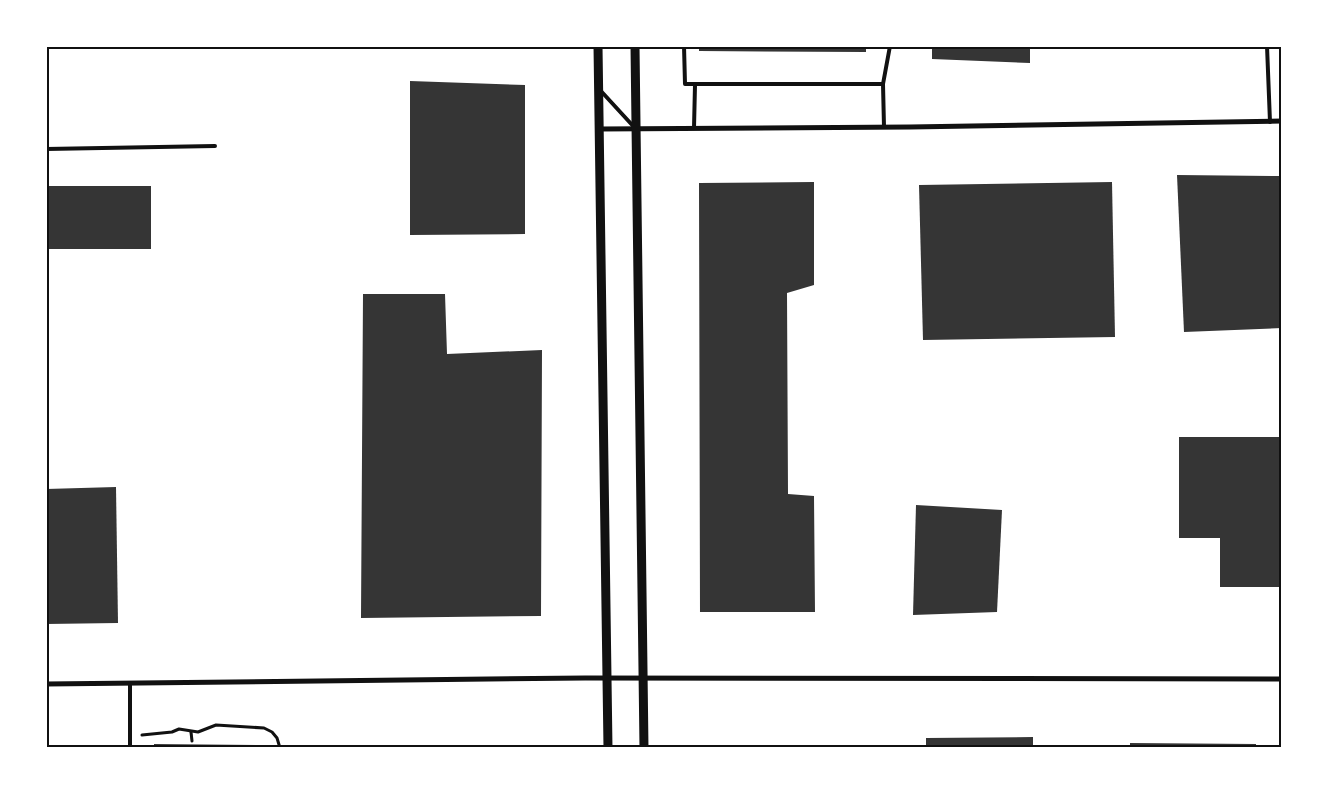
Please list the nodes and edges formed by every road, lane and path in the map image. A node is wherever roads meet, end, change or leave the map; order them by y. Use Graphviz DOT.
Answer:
graph roads {
  1 [pos="598,46"];
  2 [pos="635,46"];
  3 [pos="684,46"];
  4 [pos="890,46"];
  5 [pos="1267,46"];
  6 [pos="695,84"];
  7 [pos="883,84"];
  8 [pos="599,88"];
  9 [pos="1282,121"];
  10 [pos="1270,122"];
  11 [pos="884,127"];
  12 [pos="694,128"];
  13 [pos="600,129"];
  14 [pos="636,129"];
  15 [pos="214,146"];
  16 [pos="46,148"];
  17 [pos="607,678"];
  18 [pos="643,678"];
  19 [pos="1282,679"];
  20 [pos="130,683"];
  21 [pos="46,684"];
  22 [pos="191,732"];
  23 [pos="140,735"];
  24 [pos="192,741"];
  25 [pos="130,748"];
  26 [pos="280,748"];
  27 [pos="608,748"];
  28 [pos="644,748"];
  1 -- 8 [label="street"];
  2 -- 14 [label="street"];
  3 -- 6 [label="lane"];
  4 -- 7 [label="lane"];
  5 -- 10 [label="lane"];
  6 -- 7 [label="lane"];
  6 -- 12 [label="lane"];
  7 -- 11 [label="lane"];
  8 -- 13 [label="street"];
  8 -- 14 [label="lane"];
  9 -- 10 [label="street"];
  10 -- 11 [label="street"];
  11 -- 12 [label="street"];
  12 -- 14 [label="street"];
  13 -- 14 [label="street"];
  13 -- 17 [label="street"];
  14 -- 18 [label="street"];
  15 -- 16 [label="lane"];
  17 -- 18 [label="street"];
  17 -- 20 [label="street"];
  17 -- 27 [label="street"];
  18 -- 19 [label="street"];
  18 -- 28 [label="street"];
  20 -- 21 [label="street"];
  20 -- 25 [label="lane"];
  22 -- 23 [label="path"];
  22 -- 24 [label="path"];
  22 -- 26 [label="path"];
}
